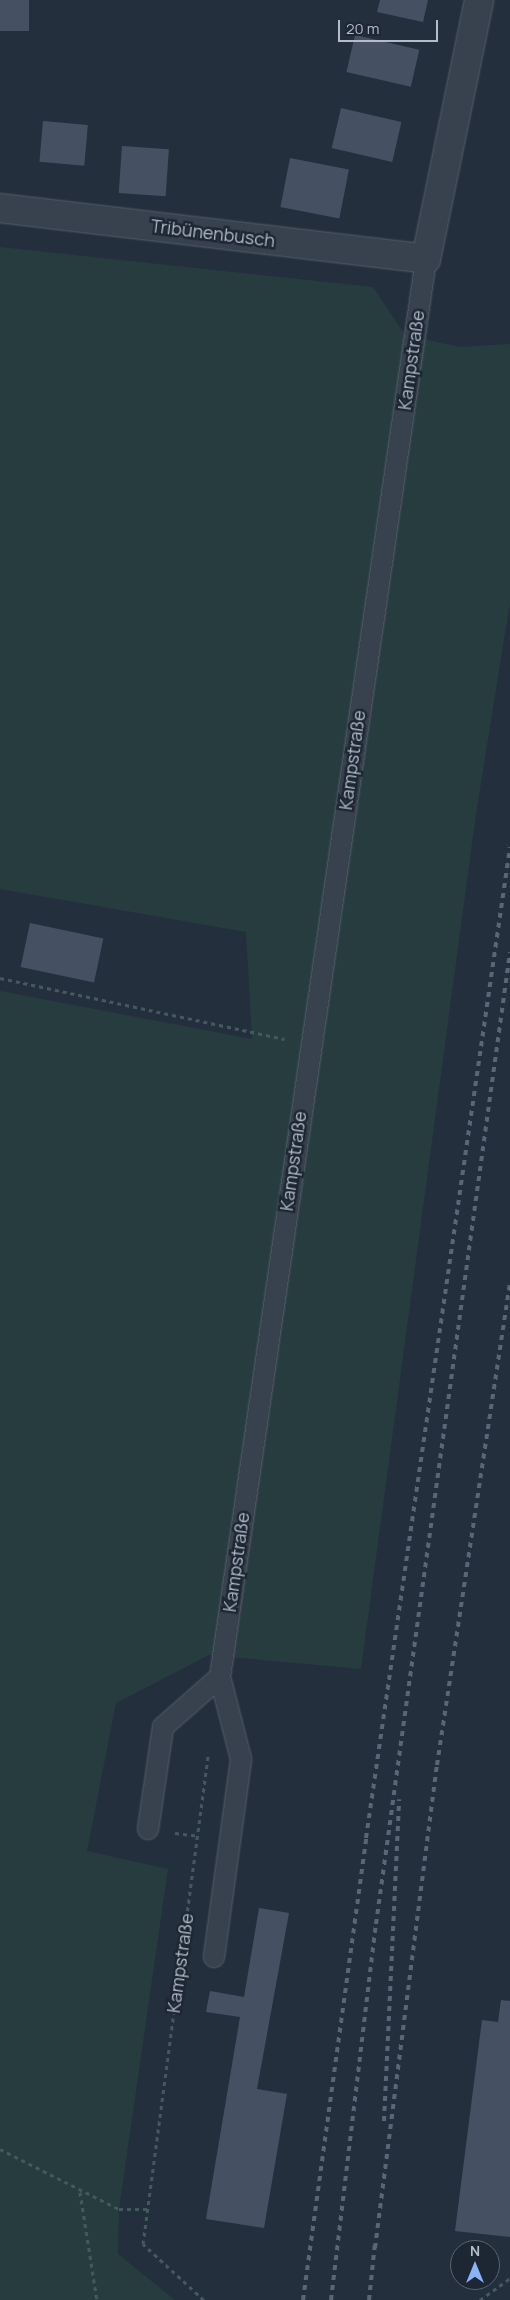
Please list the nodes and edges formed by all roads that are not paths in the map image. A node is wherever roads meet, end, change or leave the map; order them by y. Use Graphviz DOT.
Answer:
graph roads {
  1 [pos="479,0"];
  2 [pos="0,208"];
  3 [pos="426,258"];
  4 [pos="220,1677"];
  5 [pos="148,1829"];
  6 [pos="214,1957"];
  1 -- 3 [label="street, Kampstraße"];
  2 -- 3 [label="street, Tribünenbusch"];
  3 -- 4 [label="lane, Kampstraße"];
  4 -- 5 [label="lane"];
  4 -- 6 [label="lane"];
}
